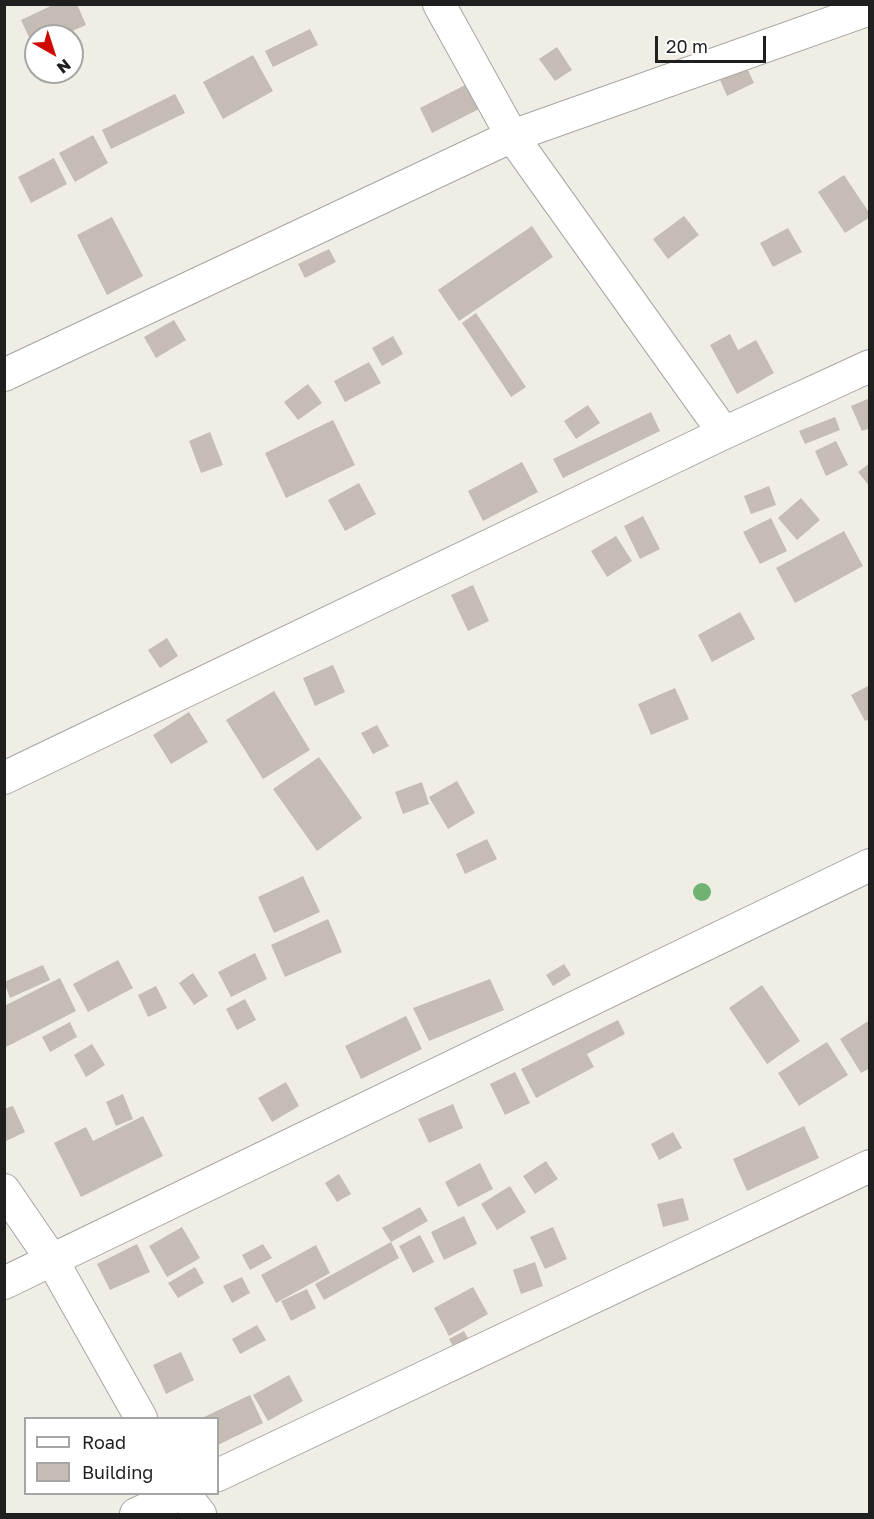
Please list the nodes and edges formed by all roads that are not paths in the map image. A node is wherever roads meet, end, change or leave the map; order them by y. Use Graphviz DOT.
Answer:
graph roads {
  1 [pos="439,4"];
  2 [pos="866,12"];
  3 [pos="512,136"];
  4 [pos="870,366"];
  5 [pos="4,375"];
  6 [pos="724,433"];
  7 [pos="4,778"];
  8 [pos="870,865"];
  9 [pos="870,1166"];
  10 [pos="4,1190"];
  11 [pos="52,1260"];
  12 [pos="4,1283"];
  13 [pos="140,1417"];
  14 [pos="219,1475"];
  15 [pos="178,1495"];
  16 [pos="185,1495"];
  17 [pos="136,1515"];
  18 [pos="200,1515"];
  1 -- 3 [label="street"];
  2 -- 3 [label="street"];
  3 -- 5 [label="street"];
  3 -- 6 [label="street"];
  4 -- 6 [label="street"];
  6 -- 7 [label="street"];
  8 -- 11 [label="street"];
  9 -- 14 [label="street"];
  10 -- 11 [label="street"];
  11 -- 12 [label="street"];
  11 -- 13 [label="street"];
  15 -- 17 [label="street"];
  16 -- 18 [label="street"];
}
